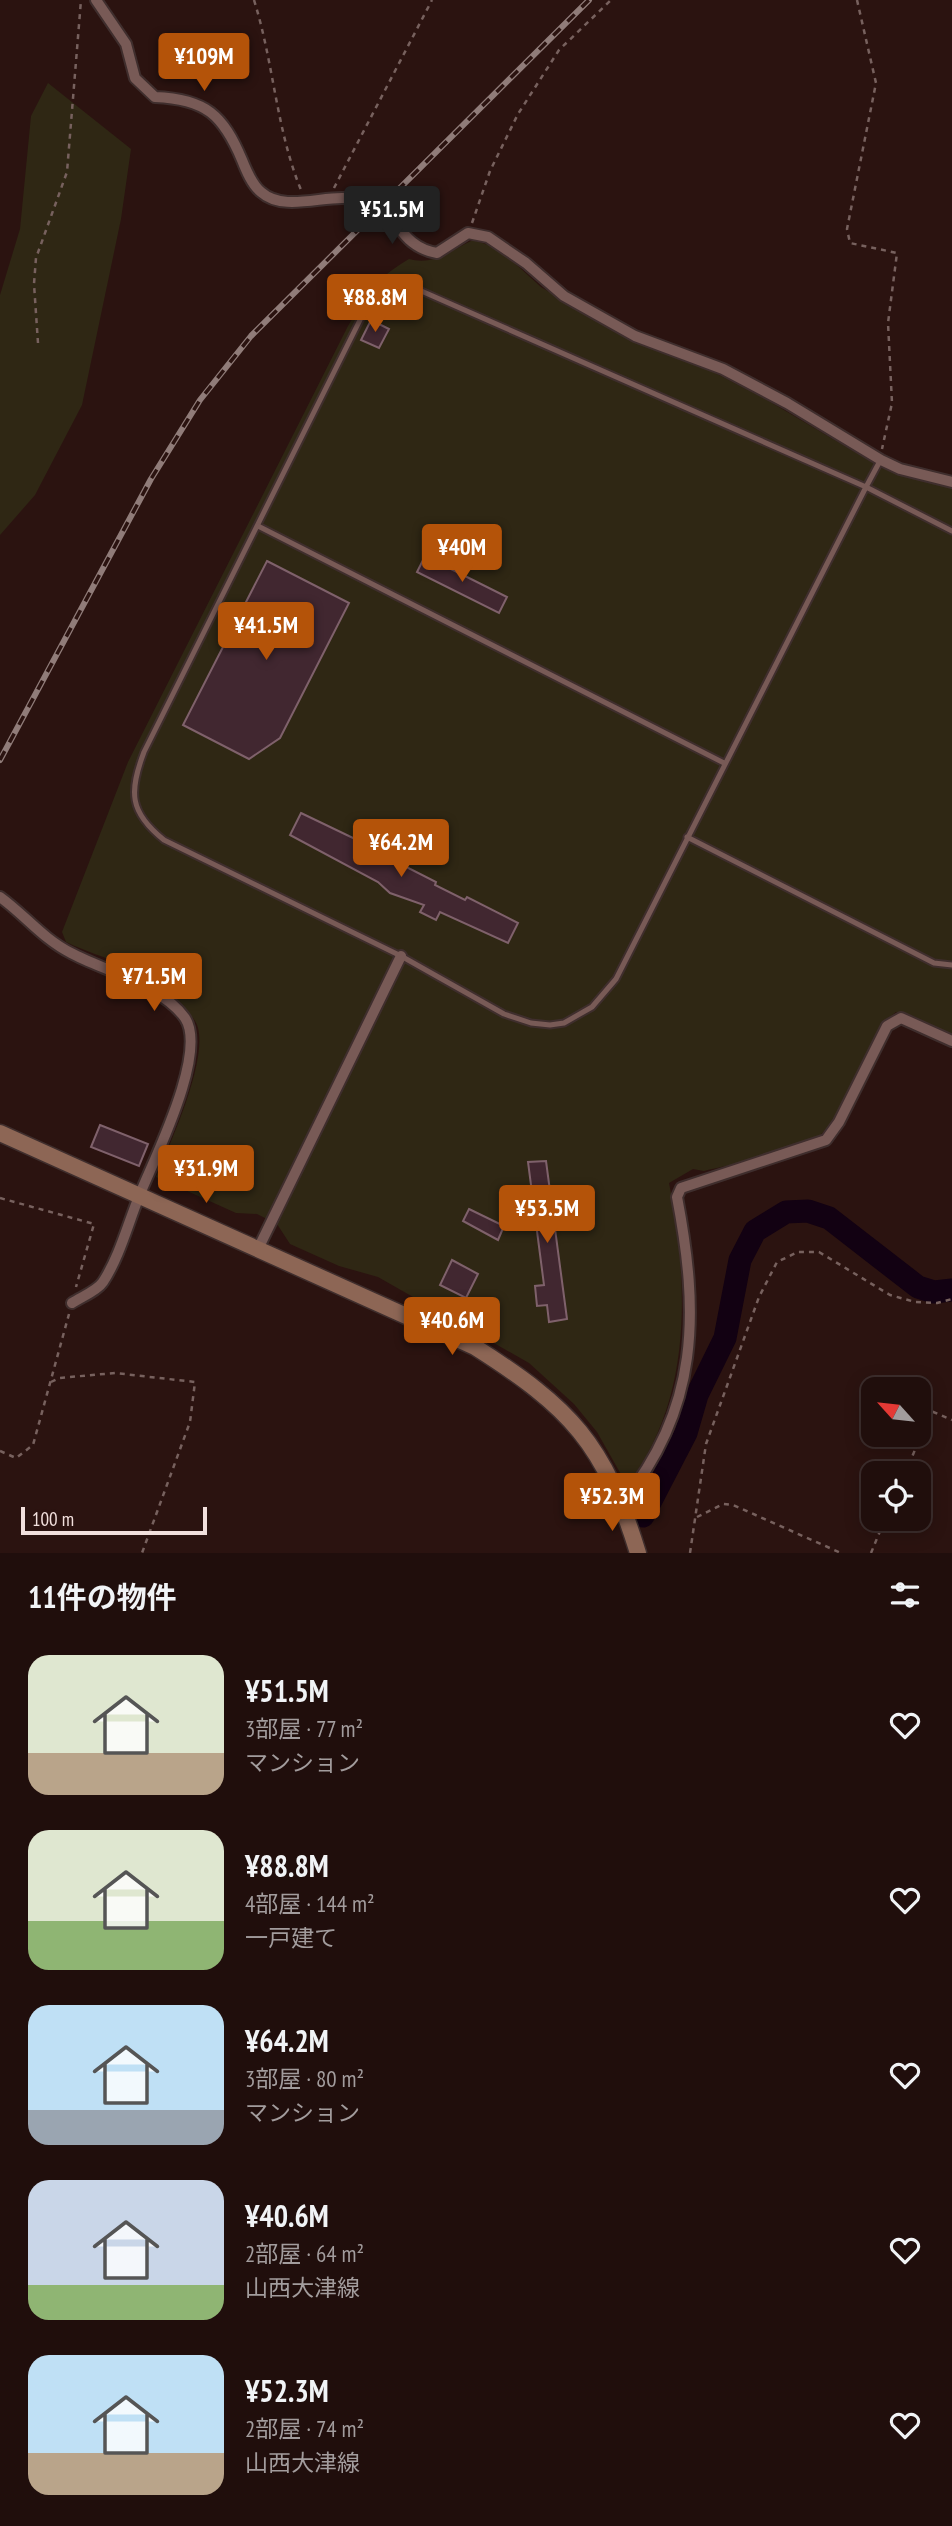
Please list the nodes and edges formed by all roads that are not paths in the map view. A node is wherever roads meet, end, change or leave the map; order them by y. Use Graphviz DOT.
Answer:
graph roads {
  1 [pos="96,0"];
  2 [pos="881,460"];
  3 [pos="952,482"];
  4 [pos="866,487"];
  5 [pos="258,526"];
  6 [pos="952,531"];
  7 [pos="724,763"];
  8 [pos="687,837"];
  9 [pos="0,897"];
  10 [pos="401,956"];
  11 [pos="952,965"];
  12 [pos="952,1041"];
  13 [pos="0,1133"];
  14 [pos="139,1195"];
  15 [pos="258,1249"];
  16 [pos="72,1303"];
  17 [pos="622,1503"];
  18 [pos="638,1553"];
  1 -- 2 [label="street"];
  2 -- 3 [label="street"];
  2 -- 4 [label="lane"];
  4 -- 5 [label="lane"];
  4 -- 6 [label="lane"];
  4 -- 7 [label="lane"];
  5 -- 7 [label="lane"];
  5 -- 10 [label="lane"];
  7 -- 8 [label="lane"];
  8 -- 10 [label="lane"];
  8 -- 11 [label="lane"];
  9 -- 14 [label="street"];
  10 -- 15 [label="street"];
  12 -- 17 [label="street"];
  13 -- 14 [label="main road"];
  14 -- 15 [label="main road"];
  14 -- 16 [label="street"];
  15 -- 17 [label="main road"];
  17 -- 18 [label="main road"];
}
